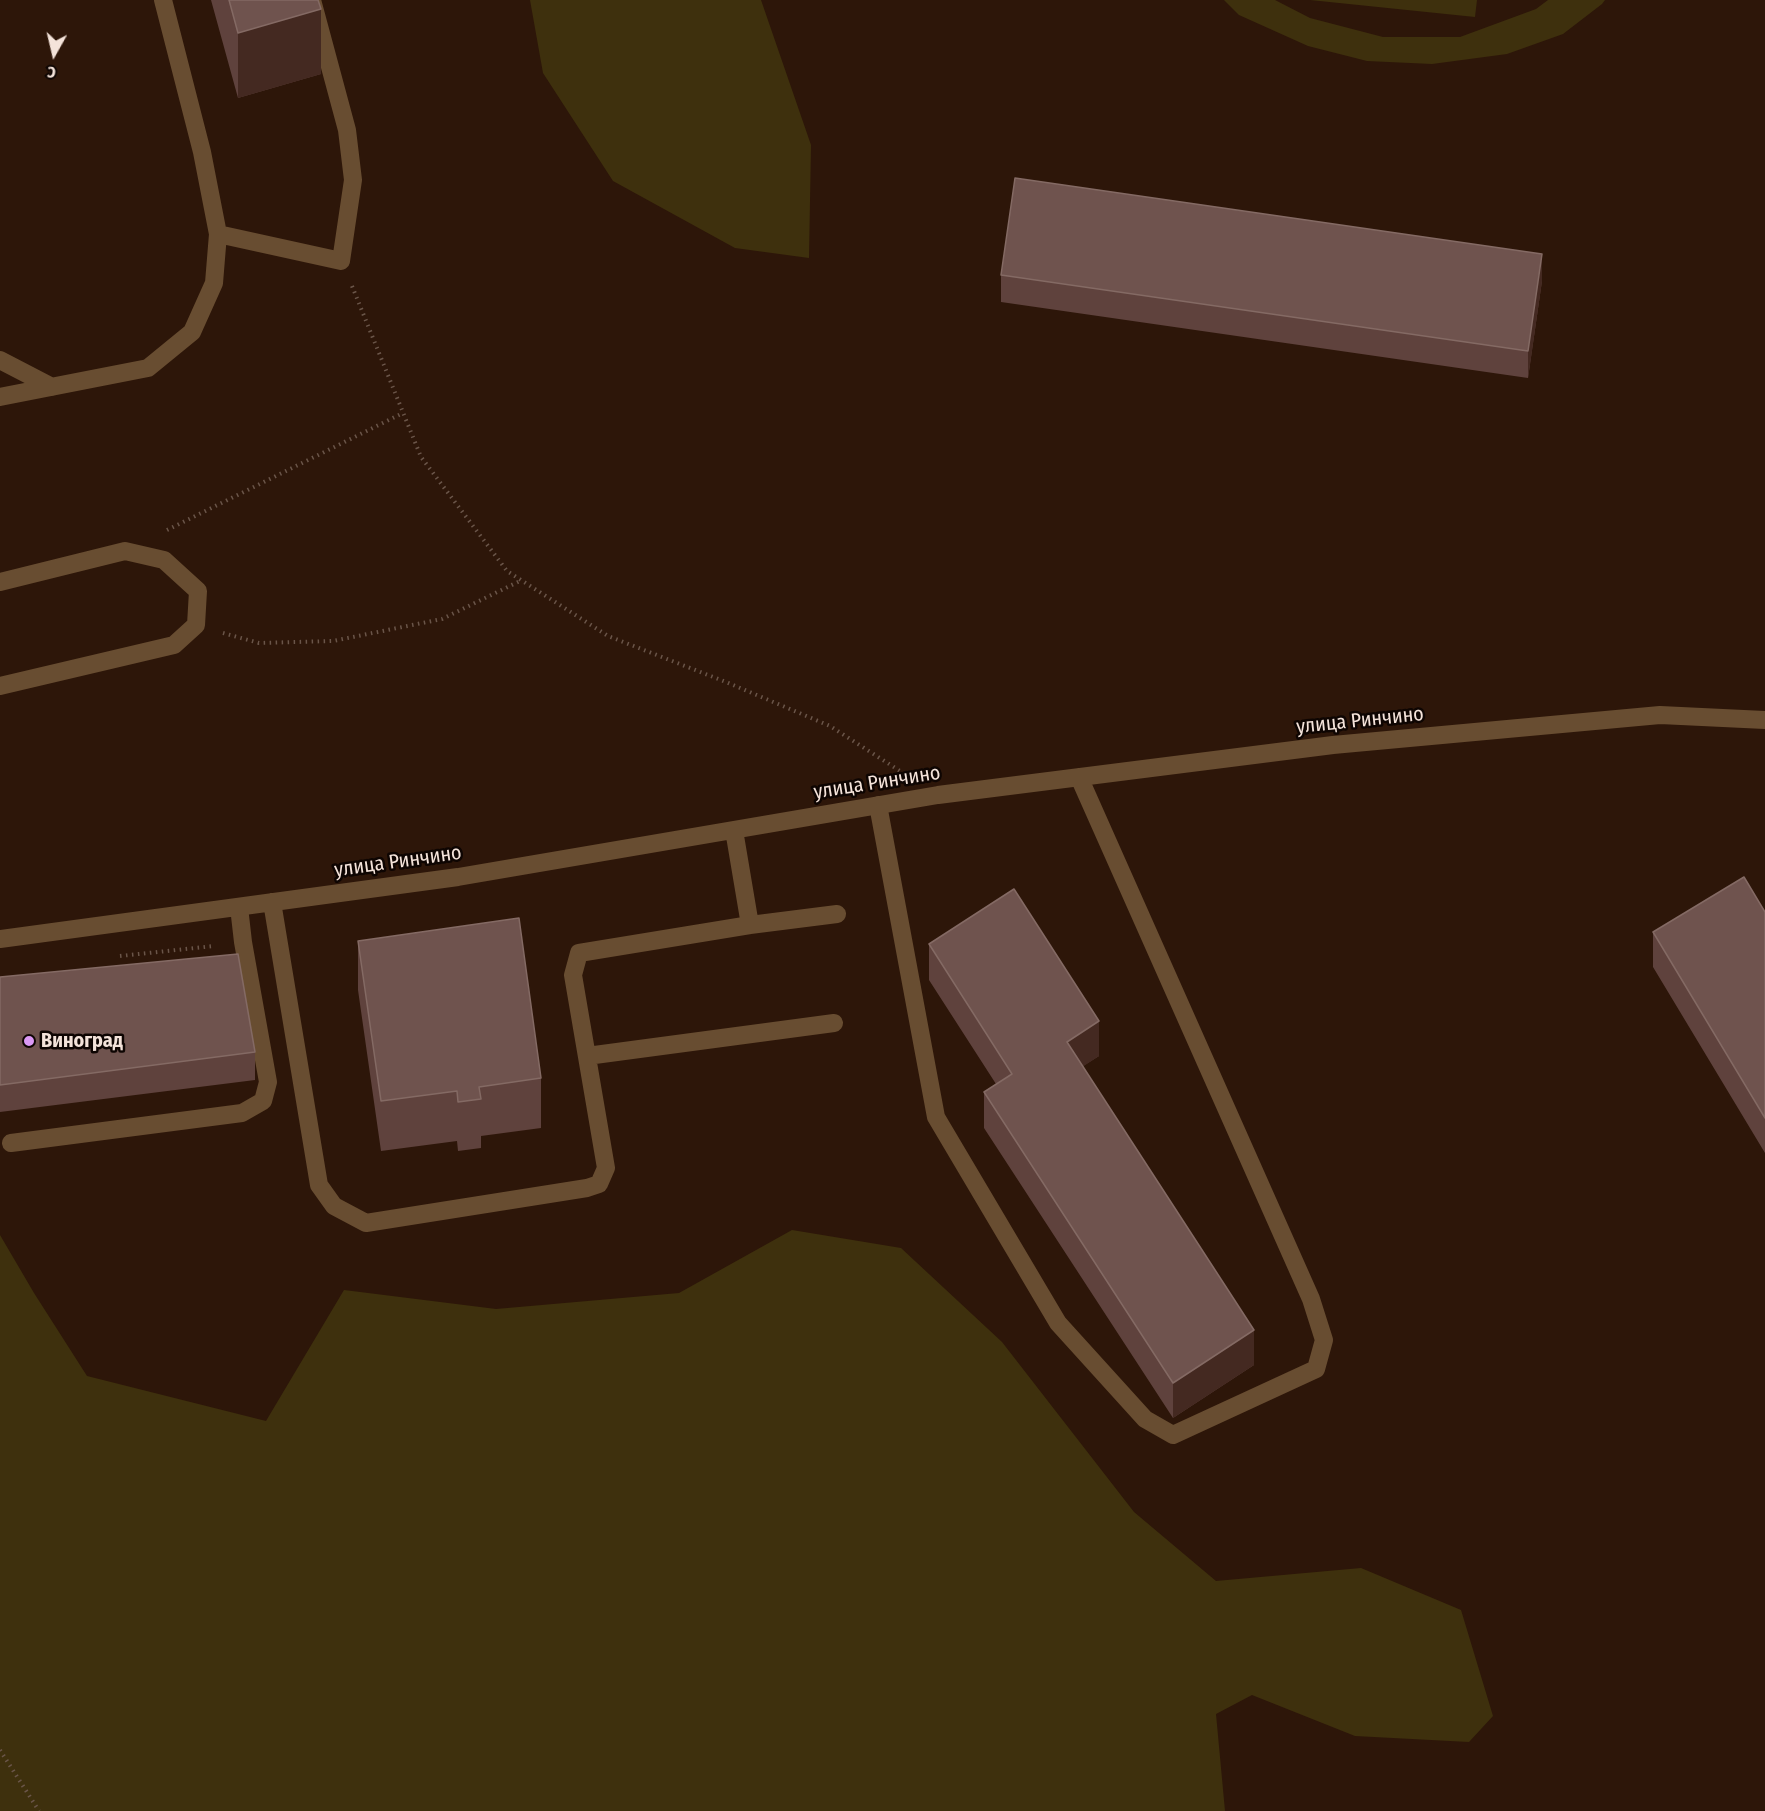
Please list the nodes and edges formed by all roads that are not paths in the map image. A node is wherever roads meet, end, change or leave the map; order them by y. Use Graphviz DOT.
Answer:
graph roads {
  1 [pos="162,0"];
  2 [pos="312,0"];
  3 [pos="218,234"];
  4 [pos="0,360"];
  5 [pos="52,387"];
  6 [pos="0,397"];
  7 [pos="0,582"];
  8 [pos="0,686"];
  9 [pos="1765,720"];
  10 [pos="1079,777"];
  11 [pos="878,805"];
  12 [pos="734,830"];
  13 [pos="272,902"];
  14 [pos="239,907"];
  15 [pos="837,914"];
  16 [pos="750,925"];
  17 [pos="0,939"];
  18 [pos="834,1023"];
  19 [pos="587,1056"];
  20 [pos="11,1143"];
  1 -- 3 [label="street"];
  2 -- 3 [label="street"];
  3 -- 5 [label="street"];
  4 -- 5 [label="street"];
  5 -- 6 [label="street"];
  7 -- 8 [label="street"];
  9 -- 10 [label="street, улица Ринчино"];
  10 -- 11 [label="street, улица Ринчино"];
  10 -- 11 [label="street"];
  11 -- 12 [label="street, улица Ринчино"];
  12 -- 13 [label="street, улица Ринчино"];
  12 -- 16 [label="street"];
  13 -- 14 [label="street, улица Ринчино"];
  13 -- 19 [label="street"];
  14 -- 17 [label="street, улица Ринчино"];
  14 -- 20 [label="street"];
  15 -- 16 [label="street"];
  16 -- 19 [label="street"];
  18 -- 19 [label="street"];
}
